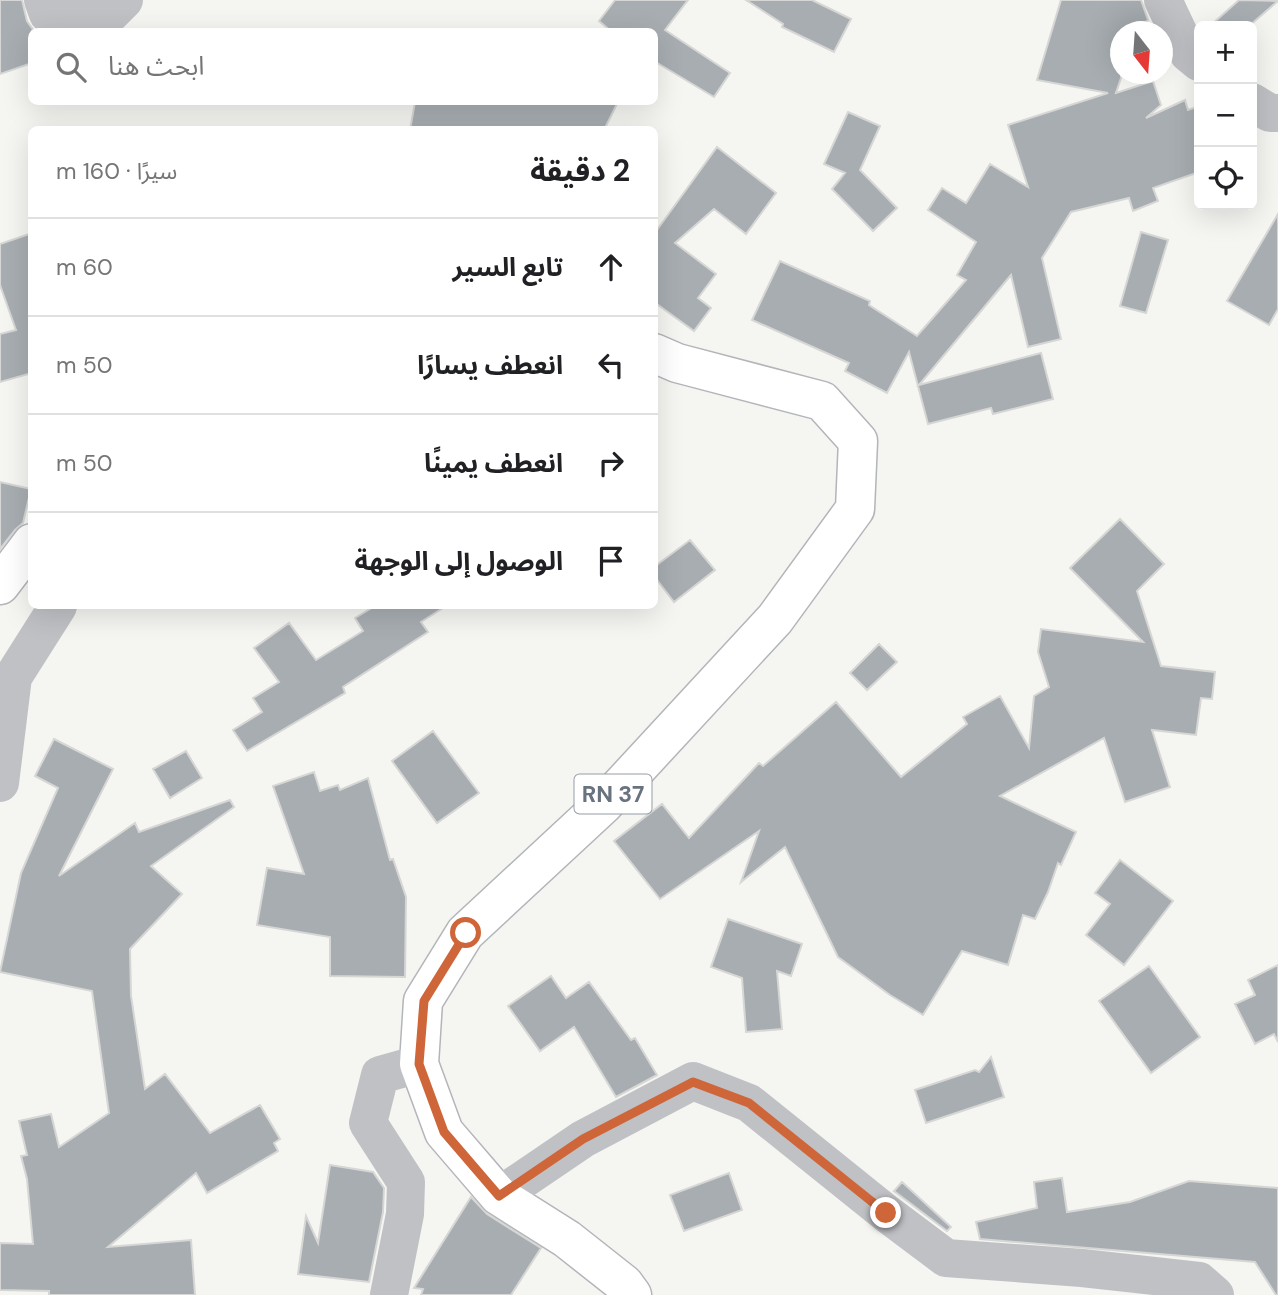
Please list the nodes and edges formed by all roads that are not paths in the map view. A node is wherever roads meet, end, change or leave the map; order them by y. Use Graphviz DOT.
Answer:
graph roads {
  1 [pos="43,0"];
  2 [pos="124,0"];
  3 [pos="1163,0"];
  4 [pos="1194,58"];
  5 [pos="658,355"];
  6 [pos="28,548"];
  7 [pos="0,585"];
  8 [pos="56,609"];
  9 [pos="0,783"];
  10 [pos="419,1064"];
  11 [pos="499,1196"];
  12 [pos="1133,1285"];
  13 [pos="388,1295"];
  14 [pos="632,1295"];
  15 [pos="1215,1295"];
  1 -- 2 [label="street"];
  3 -- 4 [label="street"];
  5 -- 10 [label="main road, RN 37"];
  6 -- 7 [label="main road"];
  8 -- 9 [label="street"];
  10 -- 11 [label="main road, RN 37"];
  10 -- 13 [label="street"];
  11 -- 12 [label="street"];
  11 -- 14 [label="main road, RN 37"];
  12 -- 15 [label="street"];
}
